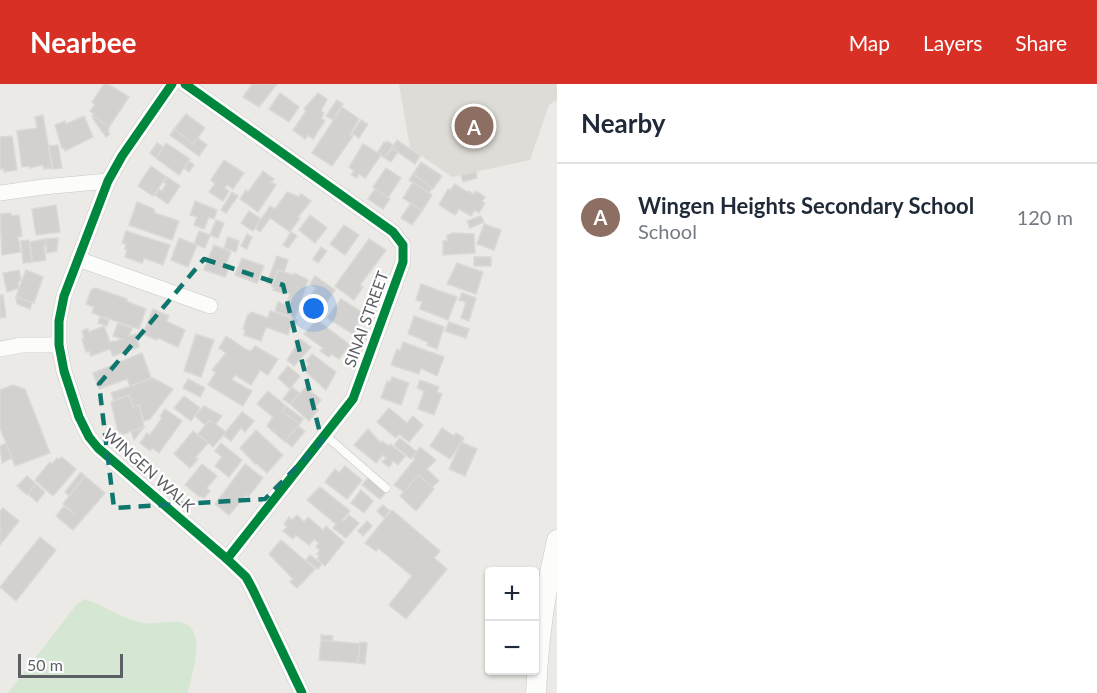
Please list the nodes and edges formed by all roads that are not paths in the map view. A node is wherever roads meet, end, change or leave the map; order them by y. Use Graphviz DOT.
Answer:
graph roads {
  1 [pos="172,84"];
  2 [pos="185,84"];
  3 [pos="108,181"];
  4 [pos="0,193"];
  5 [pos="78,259"];
  6 [pos="210,306"];
  7 [pos="59,345"];
  8 [pos="0,349"];
  9 [pos="325,435"];
  10 [pos="386,488"];
  11 [pos="557,540"];
  12 [pos="227,559"];
  13 [pos="302,693"];
  14 [pos="536,693"];
  1 -- 3 [label="street, WINGEN WALK"];
  2 -- 9 [label="street, SINAI STREET"];
  3 -- 4 [label="street"];
  3 -- 5 [label="street, WINGEN WALK"];
  5 -- 6 [label="street"];
  5 -- 7 [label="street, WINGEN WALK"];
  7 -- 8 [label="street"];
  7 -- 12 [label="street, WINGEN WALK"];
  9 -- 10 [label="lane"];
  9 -- 12 [label="street, SINAI STREET"];
  11 -- 14 [label="street"];
  12 -- 13 [label="street, WINGEN WALK"];
}
